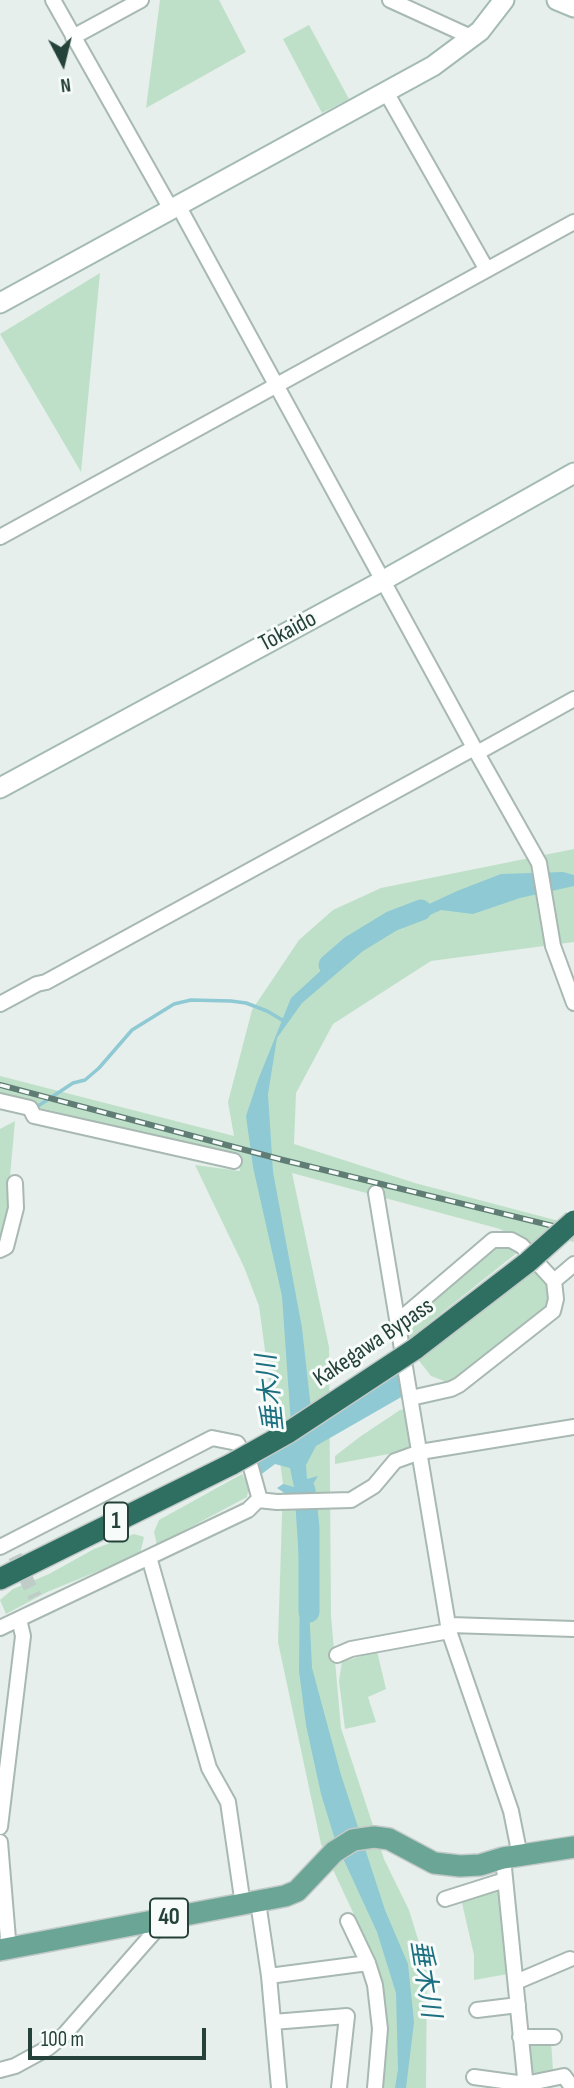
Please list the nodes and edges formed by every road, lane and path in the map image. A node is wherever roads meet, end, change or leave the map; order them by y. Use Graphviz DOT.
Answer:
graph roads {
  1 [pos="53,0"];
  2 [pos="141,0"];
  3 [pos="390,0"];
  4 [pos="503,0"];
  5 [pos="557,0"];
  6 [pos="574,7"];
  7 [pos="73,37"];
  8 [pos="471,37"];
  9 [pos="386,92"];
  10 [pos="175,209"];
  11 [pos="574,222"];
  12 [pos="487,270"];
  13 [pos="0,303"];
  14 [pos="276,385"];
  15 [pos="574,473"];
  16 [pos="0,537"];
  17 [pos="382,581"];
  18 [pos="574,699"];
  19 [pos="475,750"];
  20 [pos="0,788"];
  21 [pos="574,1003"];
  22 [pos="0,1004"];
  23 [pos="0,1101"];
  24 [pos="234,1161"];
  25 [pos="15,1183"];
  26 [pos="376,1193"];
  27 [pos="574,1221"];
  28 [pos="0,1250"];
  29 [pos="574,1264"];
  30 [pos="554,1281"];
  31 [pos="398,1321"];
  32 [pos="411,1398"];
  33 [pos="574,1427"];
  34 [pos="420,1452"];
  35 [pos="260,1500"];
  36 [pos="7,1549"];
  37 [pos="149,1557"];
  38 [pos="0,1579"];
  39 [pos="19,1619"];
  40 [pos="0,1628"];
  41 [pos="450,1628"];
  42 [pos="574,1629"];
  43 [pos="337,1655"];
  44 [pos="0,1827"];
  45 [pos="0,1842"];
  46 [pos="574,1846"];
  47 [pos="512,1857"];
  48 [pos="505,1880"];
  49 [pos="445,1899"];
  50 [pos="251,1904"];
  51 [pos="153,1921"];
  52 [pos="348,1921"];
  53 [pos="6,1943"];
  54 [pos="570,1959"];
  55 [pos="368,1963"];
  56 [pos="535,1974"];
  57 [pos="269,1976"];
  58 [pos="553,1976"];
  59 [pos="516,1982"];
  60 [pos="518,2005"];
  61 [pos="477,2010"];
  62 [pos="273,2022"];
  63 [pos="520,2037"];
  64 [pos="554,2037"];
  65 [pos="0,2070"];
  66 [pos="474,2077"];
  67 [pos="569,2083"];
  68 [pos="525,2086"];
  69 [pos="279,2088"];
  70 [pos="339,2088"];
  71 [pos="375,2088"];
  1 -- 7 [label="street"];
  2 -- 7 [label="street"];
  3 -- 8 [label="street"];
  4 -- 8 [label="main road"];
  5 -- 6 [label="main road"];
  7 -- 10 [label="street"];
  8 -- 9 [label="main road"];
  9 -- 10 [label="main road"];
  9 -- 12 [label="street"];
  10 -- 13 [label="main road"];
  10 -- 14 [label="street"];
  11 -- 12 [label="street"];
  12 -- 14 [label="street"];
  14 -- 16 [label="street"];
  14 -- 17 [label="street"];
  15 -- 17 [label="main road, Tokaido"];
  17 -- 19 [label="street"];
  17 -- 20 [label="main road, Tokaido"];
  18 -- 19 [label="street"];
  19 -- 21 [label="street"];
  19 -- 22 [label="street"];
  23 -- 24 [label="street"];
  25 -- 28 [label="street"];
  26 -- 31 [label="street"];
  27 -- 38 [label="highway, Kakegawa Bypass / 1, bridge"];
  29 -- 30 [label="street"];
  30 -- 31 [label="street"];
  30 -- 32 [label="street"];
  31 -- 32 [label="street"];
  32 -- 34 [label="street"];
  33 -- 34 [label="street"];
  34 -- 35 [label="street"];
  34 -- 41 [label="street"];
  35 -- 36 [label="street"];
  35 -- 37 [label="street"];
  37 -- 39 [label="street"];
  37 -- 50 [label="street"];
  39 -- 40 [label="street"];
  39 -- 44 [label="street"];
  41 -- 42 [label="street"];
  41 -- 43 [label="street"];
  41 -- 47 [label="street"];
  45 -- 53 [label="street"];
  46 -- 47 [label="main road, 40"];
  47 -- 48 [label="street"];
  47 -- 50 [label="main road, 40"];
  48 -- 49 [label="street"];
  48 -- 59 [label="street"];
  50 -- 51 [label="main road, 40"];
  50 -- 57 [label="street"];
  51 -- 53 [label="main road, 40"];
  51 -- 65 [label="street"];
  52 -- 55 [label="street"];
  54 -- 56 [label="street"];
  55 -- 57 [label="street"];
  55 -- 71 [label="street"];
  56 -- 58 [label="street"];
  56 -- 59 [label="street"];
  57 -- 62 [label="street"];
  59 -- 60 [label="street"];
  60 -- 61 [label="street"];
  60 -- 63 [label="street"];
  62 -- 69 [label="street"];
  62 -- 70 [label="street"];
  63 -- 64 [label="street"];
  63 -- 68 [label="street"];
  66 -- 68 [label="street"];
  67 -- 68 [label="street"];
}
